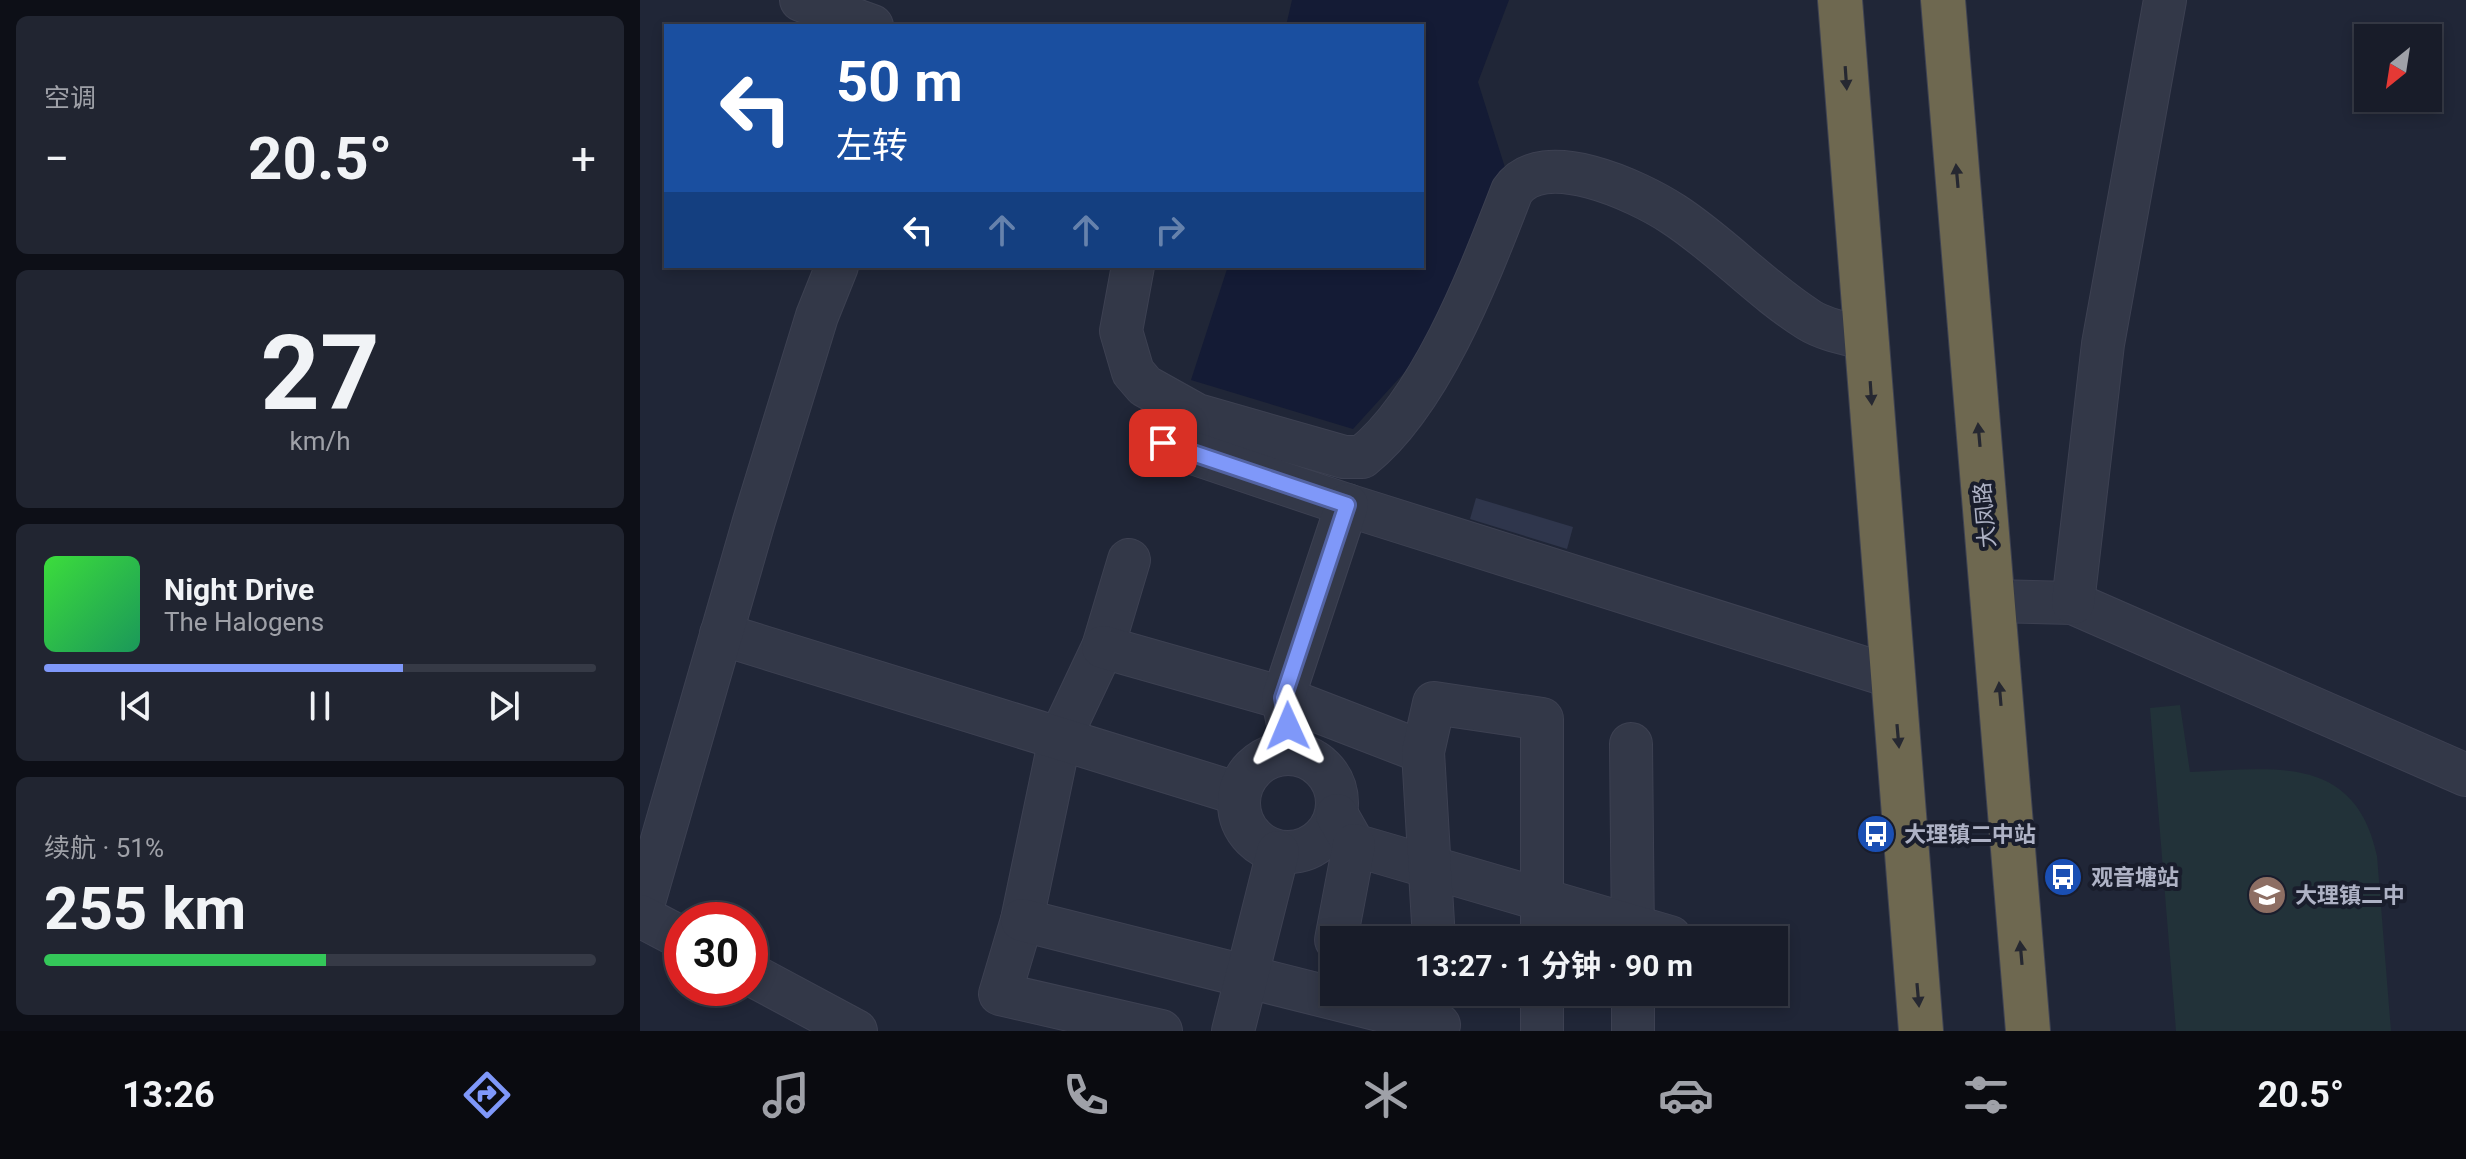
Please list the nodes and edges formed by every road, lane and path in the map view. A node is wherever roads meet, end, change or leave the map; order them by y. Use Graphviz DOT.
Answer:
graph roads {
  1 [pos="801,0"];
  2 [pos="1840,0"];
  3 [pos="1943,0"];
  4 [pos="2165,0"];
  5 [pos="867,24"];
  6 [pos="836,268"];
  7 [pos="1133,268"];
  8 [pos="1866,339"];
  9 [pos="1163,443"];
  10 [pos="1347,505"];
  11 [pos="1129,560"];
  12 [pos="1992,601"];
  13 [pos="2073,603"];
  14 [pos="721,634"];
  15 [pos="1103,647"];
  16 [pos="1893,677"];
  17 [pos="1283,698"];
  18 [pos="1060,738"];
  19 [pos="1631,744"];
  20 [pos="1423,752"];
  21 [pos="1292,754"];
  22 [pos="2466,775"];
  23 [pos="1239,794"];
  24 [pos="1346,830"];
  25 [pos="1278,852"];
  26 [pos="1430,867"];
  27 [pos="640,916"];
  28 [pos="1022,920"];
  29 [pos="1542,920"];
  30 [pos="1337,926"];
  31 [pos="1433,926"];
  32 [pos="1586,926"];
  33 [pos="1644,926"];
  34 [pos="664,929"];
  35 [pos="1247,975"];
  36 [pos="768,984"];
  37 [pos="1320,993"];
  38 [pos="1385,1006"];
  39 [pos="1542,1006"];
  40 [pos="1633,1006"];
  41 [pos="1438,1016"];
  42 [pos="856,1031"];
  43 [pos="1161,1031"];
  44 [pos="1233,1031"];
  45 [pos="1542,1031"];
  46 [pos="1633,1031"];
  47 [pos="1921,1031"];
  48 [pos="2028,1031"];
  1 -- 5 [label="street"];
  2 -- 8 [label="highway, one-way"];
  12 -- 3 [label="highway, 大凤路, one-way"];
  4 -- 13 [label="street"];
  6 -- 14 [label="street"];
  7 -- 8 [label="street"];
  8 -- 16 [label="highway, one-way"];
  9 -- 10 [label="street"];
  10 -- 16 [label="street"];
  10 -- 17 [label="street"];
  11 -- 15 [label="street"];
  12 -- 13 [label="street"];
  48 -- 12 [label="highway, 大凤路, one-way"];
  13 -- 22 [label="street"];
  14 -- 18 [label="street"];
  14 -- 27 [label="street"];
  15 -- 17 [label="street"];
  15 -- 18 [label="street"];
  16 -- 47 [label="highway, one-way"];
  17 -- 20 [label="street"];
  17 -- 21 [label="street"];
  18 -- 23 [label="street"];
  18 -- 28 [label="street"];
  19 -- 33 [label="street"];
  20 -- 26 [label="street"];
  20 -- 29 [label="street"];
  21 -- 23 [label="street"];
  21 -- 24 [label="street"];
  23 -- 25 [label="street"];
  24 -- 25 [label="street"];
  24 -- 26 [label="street"];
  24 -- 30 [label="street"];
  25 -- 35 [label="street"];
  26 -- 29 [label="street"];
  26 -- 31 [label="street"];
  27 -- 34 [label="street"];
  28 -- 35 [label="street"];
  28 -- 43 [label="street"];
  29 -- 32 [label="street"];
  35 -- 37 [label="street"];
  35 -- 44 [label="street"];
  36 -- 42 [label="street"];
  38 -- 41 [label="street"];
  39 -- 45 [label="street"];
  40 -- 46 [label="street"];
}
